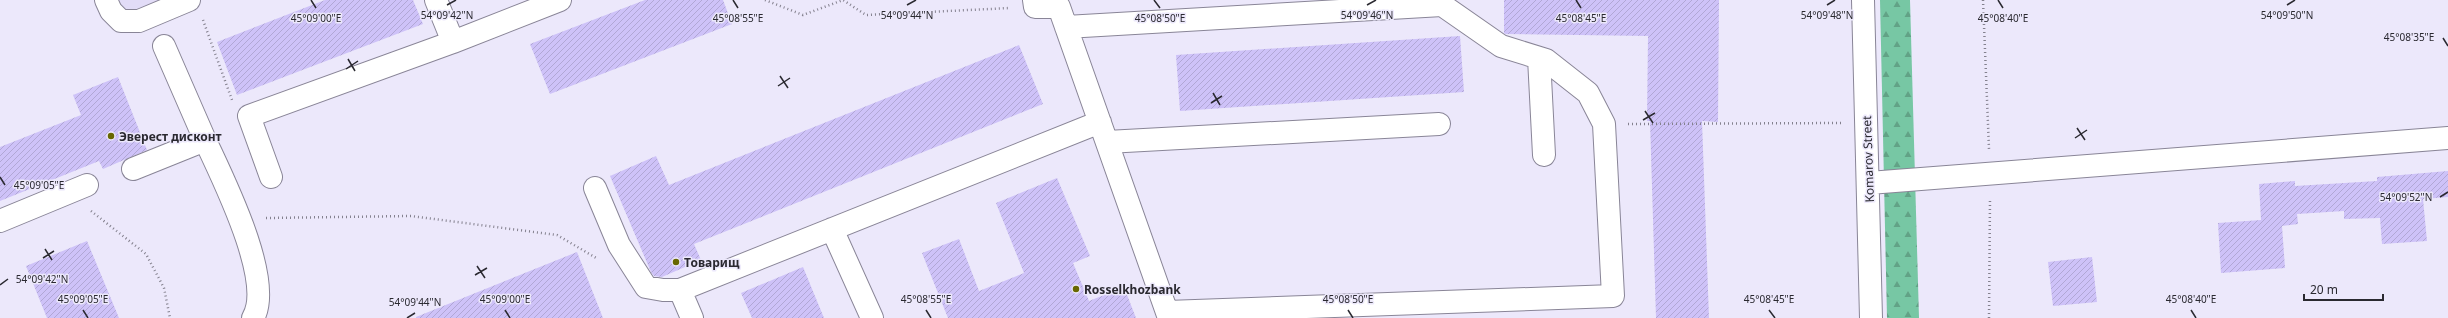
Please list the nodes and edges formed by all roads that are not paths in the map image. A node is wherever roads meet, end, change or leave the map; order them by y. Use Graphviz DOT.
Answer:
graph roads {
  1 [pos="106,0"];
  2 [pos="436,0"];
  3 [pos="560,0"];
  4 [pos="1863,0"];
  5 [pos="1034,4"];
  6 [pos="196,8"];
  7 [pos="1066,27"];
  8 [pos="453,42"];
  9 [pos="164,46"];
  10 [pos="1539,58"];
  11 [pos="1100,122"];
  12 [pos="1439,124"];
  13 [pos="2448,138"];
  14 [pos="205,140"];
  15 [pos="1107,142"];
  16 [pos="1544,155"];
  17 [pos="134,169"];
  18 [pos="271,176"];
  19 [pos="1869,182"];
  20 [pos="595,188"];
  21 [pos="77,189"];
  22 [pos="0,221"];
  23 [pos="832,229"];
  24 [pos="680,290"];
  25 [pos="1168,315"];
  26 [pos="686,316"];
  27 [pos="252,318"];
  28 [pos="872,318"];
  29 [pos="1872,318"];
  1 -- 6 [label="street"];
  2 -- 8 [label="street"];
  3 -- 8 [label="street"];
  4 -- 19 [label="street, Komarov Street"];
  5 -- 7 [label="street"];
  7 -- 10 [label="street"];
  7 -- 11 [label="street"];
  8 -- 18 [label="street"];
  9 -- 14 [label="street"];
  10 -- 16 [label="street"];
  10 -- 25 [label="street"];
  11 -- 15 [label="street"];
  11 -- 23 [label="street"];
  12 -- 15 [label="street"];
  13 -- 19 [label="street"];
  14 -- 17 [label="street"];
  14 -- 27 [label="street"];
  15 -- 25 [label="street"];
  19 -- 29 [label="street, Komarov Street"];
  20 -- 24 [label="street"];
  21 -- 22 [label="street"];
  23 -- 24 [label="street"];
  23 -- 28 [label="street"];
  24 -- 26 [label="street"];
}
